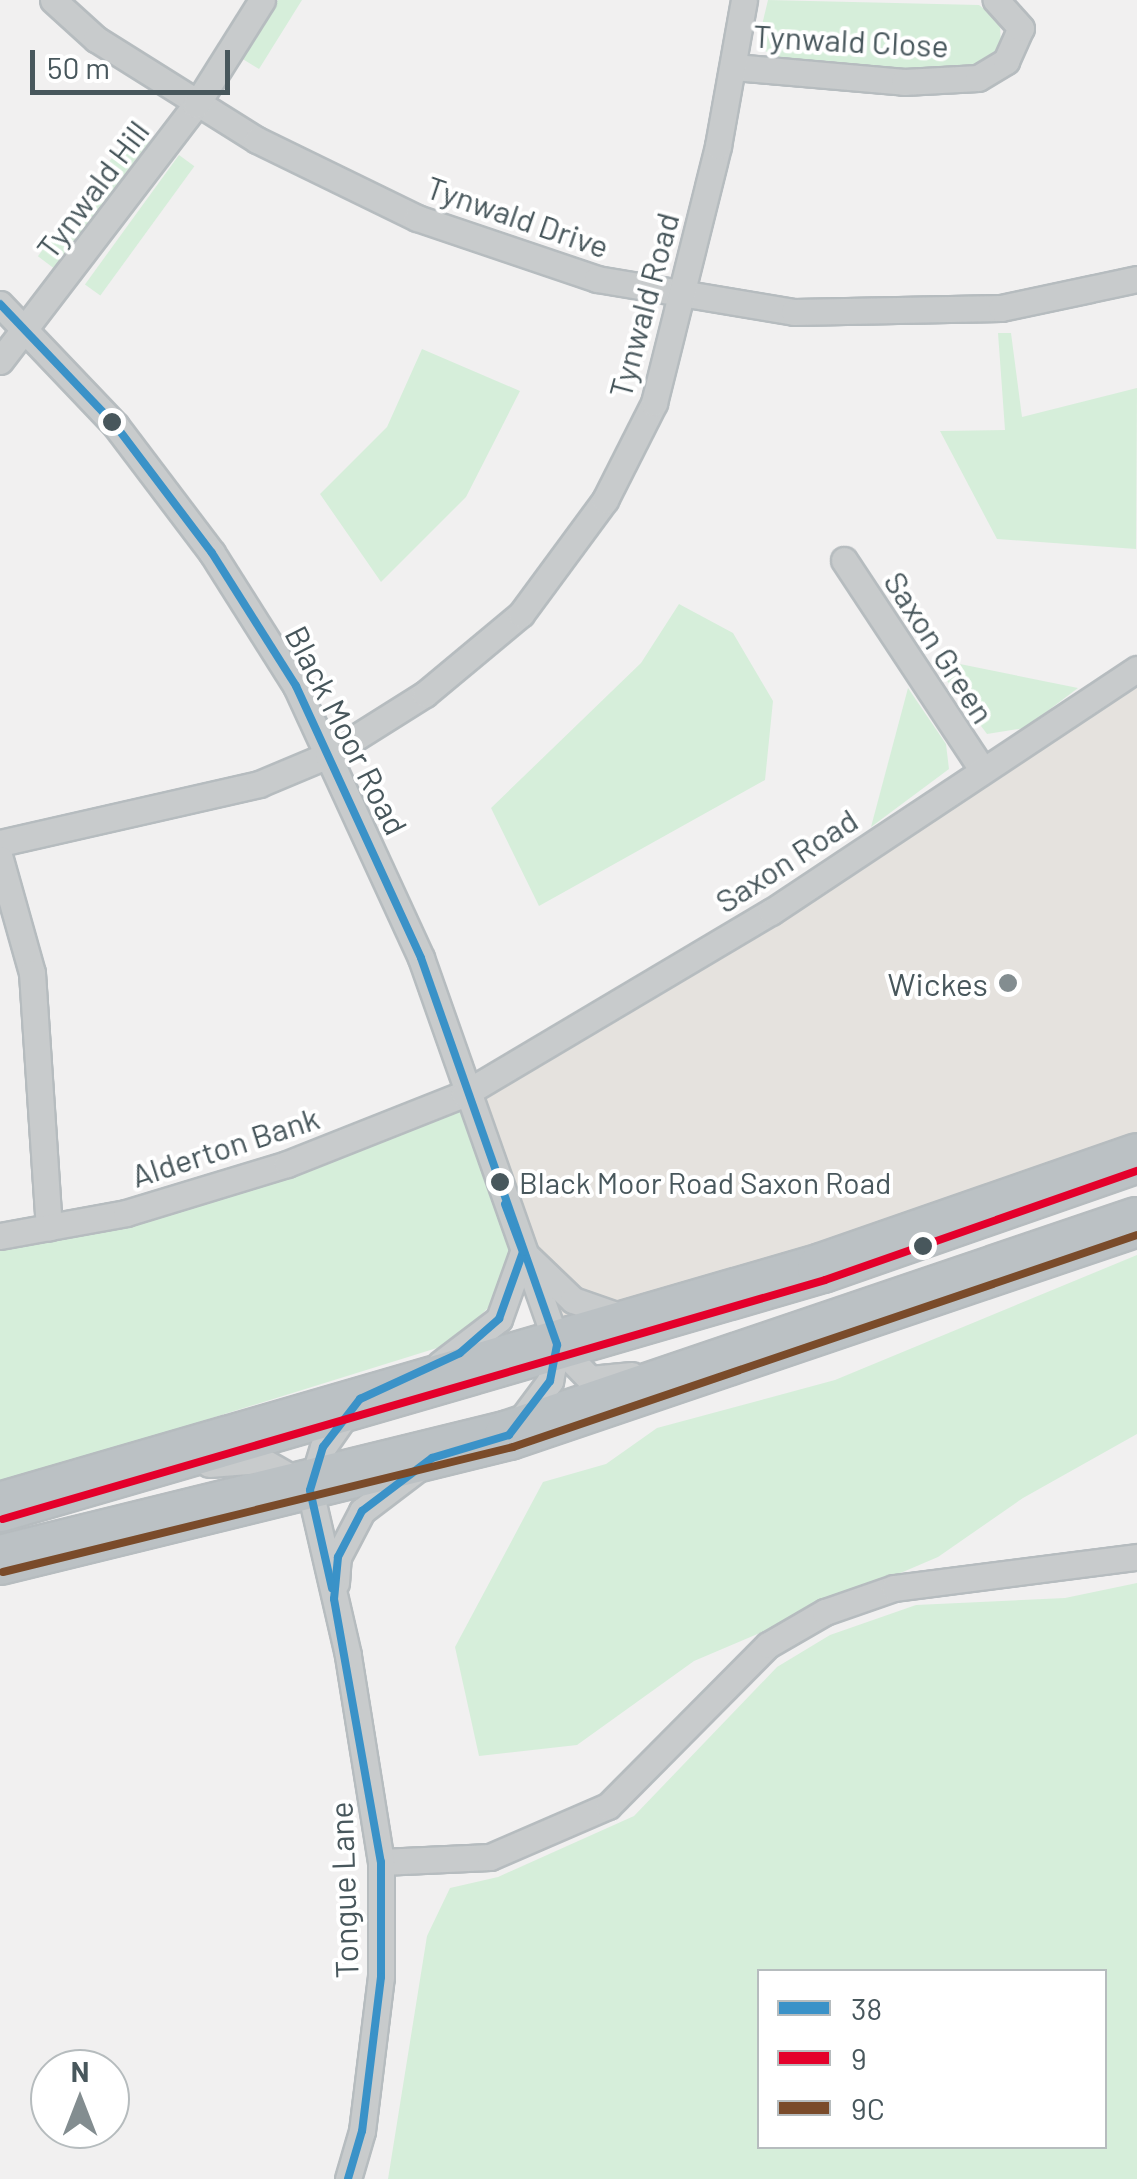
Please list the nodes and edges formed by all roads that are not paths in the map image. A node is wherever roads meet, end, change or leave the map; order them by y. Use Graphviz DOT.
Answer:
graph roads {
  1 [pos="53,0"];
  2 [pos="262,0"];
  3 [pos="744,0"];
  4 [pos="996,0"];
  5 [pos="734,67"];
  6 [pos="196,105"];
  7 [pos="1137,279"];
  8 [pos="681,298"];
  9 [pos="0,304"];
  10 [pos="28,329"];
  11 [pos="0,362"];
  12 [pos="844,560"];
  13 [pos="1137,669"];
  14 [pos="328,755"];
  15 [pos="982,770"];
  16 [pos="0,843"];
  17 [pos="0,858"];
  18 [pos="464,1094"];
  19 [pos="1137,1158"];
  20 [pos="1137,1222"];
  21 [pos="48,1226"];
  22 [pos="0,1236"];
  23 [pos="522,1252"];
  24 [pos="636,1322"];
  25 [pos="557,1346"];
  26 [pos="721,1363"];
  27 [pos="378,1394"];
  28 [pos="509,1436"];
  29 [pos="432,1458"];
  30 [pos="142,1471"];
  31 [pos="310,1490"];
  32 [pos="0,1507"];
  33 [pos="1137,1557"];
  34 [pos="0,1560"];
  35 [pos="334,1599"];
  36 [pos="381,1862"];
  37 [pos="348,2179"];
  1 -- 6 [label="street, Tynwald Drive"];
  2 -- 6 [label="street, Tynwald Hill"];
  3 -- 5 [label="street, Tynwald Road"];
  4 -- 5 [label="street, Tynwald Close"];
  5 -- 8 [label="street, Tynwald Road"];
  6 -- 8 [label="street, Tynwald Drive"];
  6 -- 10 [label="street, Tynwald Hill"];
  7 -- 8 [label="street, Tynwald Drive"];
  8 -- 14 [label="street, Tynwald Road"];
  9 -- 10 [label="street, Black Moor Road"];
  10 -- 11 [label="street, Tynwald Hill"];
  10 -- 14 [label="street, Black Moor Road"];
  12 -- 15 [label="street, Saxon Green"];
  13 -- 15 [label="street, Saxon Road"];
  14 -- 16 [label="street, Tynwald Road"];
  14 -- 18 [label="street, Black Moor Road"];
  15 -- 18 [label="street, Saxon Road"];
  17 -- 21 [label="street"];
  18 -- 21 [label="street, Alderton Bank"];
  18 -- 23 [label="street, Black Moor Road"];
  19 -- 24 [label="highway"];
  20 -- 26 [label="highway"];
  21 -- 22 [label="street, Alderton Bank"];
  23 -- 24 [label="street, Black Moor Road"];
  23 -- 25 [label="street, Black Moor Road"];
  23 -- 27 [label="street"];
  24 -- 25 [label="highway"];
  25 -- 26 [label="street, Black Moor Road"];
  25 -- 27 [label="highway"];
  25 -- 28 [label="street"];
  26 -- 28 [label="highway"];
  27 -- 30 [label="highway"];
  27 -- 31 [label="street"];
  28 -- 29 [label="highway"];
  29 -- 31 [label="highway"];
  29 -- 35 [label="street, Tongue Lane"];
  30 -- 31 [label="street"];
  30 -- 32 [label="highway"];
  31 -- 34 [label="highway"];
  31 -- 35 [label="street, Tongue Lane"];
  33 -- 36 [label="street"];
  35 -- 36 [label="street, Tongue Lane"];
  36 -- 37 [label="street, Tongue Lane"];
}
